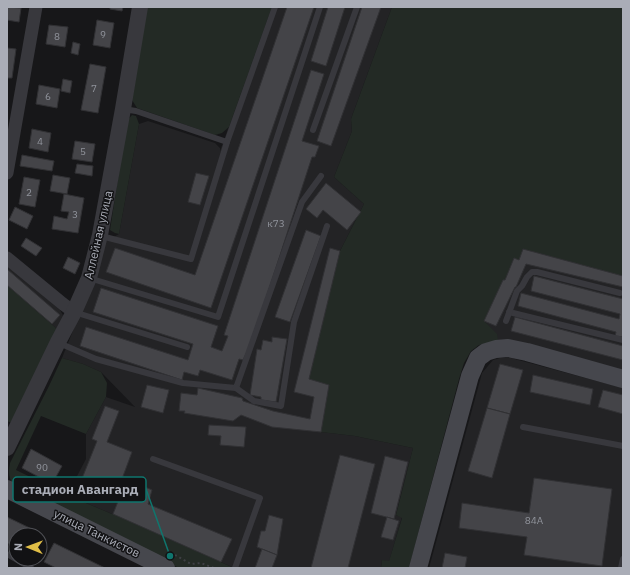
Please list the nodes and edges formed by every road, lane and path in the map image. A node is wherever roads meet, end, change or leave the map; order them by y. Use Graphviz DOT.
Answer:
graph roads {
  1 [pos="36,7"];
  2 [pos="140,7"];
  3 [pos="275,7"];
  4 [pos="320,7"];
  5 [pos="357,7"];
  6 [pos="123,109"];
  7 [pos="313,130"];
  8 [pos="227,142"];
  9 [pos="7,173"];
  10 [pos="321,176"];
  11 [pos="327,226"];
  12 [pos="100,235"];
  13 [pos="7,258"];
  14 [pos="89,278"];
  15 [pos="620,293"];
  16 [pos="74,312"];
  17 [pos="509,312"];
  18 [pos="506,321"];
  19 [pos="623,340"];
  20 [pos="58,342"];
  21 [pos="187,347"];
  22 [pos="623,379"];
  23 [pos="236,388"];
  24 [pos="523,427"];
  25 [pos="623,446"];
  26 [pos="7,448"];
  27 [pos="153,459"];
  28 [pos="7,488"];
  29 [pos="7,554"];
  30 [pos="623,559"];
  31 [pos="191,564"];
  32 [pos="31,568"];
  33 [pos="166,568"];
  34 [pos="190,568"];
  35 [pos="235,568"];
  36 [pos="418,568"];
  37 [pos="621,568"];
  1 -- 9 [label="street"];
  2 -- 6 [label="street, Аллейная улица"];
  3 -- 8 [label="lane"];
  4 -- 14 [label="lane"];
  5 -- 7 [label="lane"];
  6 -- 8 [label="lane"];
  6 -- 12 [label="street, Аллейная улица"];
  8 -- 12 [label="lane"];
  10 -- 23 [label="lane"];
  11 -- 23 [label="lane"];
  12 -- 14 [label="street, Аллейная улица"];
  13 -- 16 [label="street"];
  14 -- 16 [label="street, Аллейная улица"];
  15 -- 17 [label="lane"];
  16 -- 20 [label="street, Аллейная улица"];
  16 -- 21 [label="lane"];
  17 -- 18 [label="lane"];
  17 -- 19 [label="lane"];
  20 -- 23 [label="lane"];
  20 -- 26 [label="street, Аллейная улица"];
  22 -- 36 [label="main road"];
  24 -- 25 [label="lane"];
  27 -- 35 [label="lane"];
  28 -- 33 [label="main road, улица Танкистов"];
  29 -- 32 [label="lane"];
  30 -- 37 [label="lane"];
  31 -- 34 [label="path"];
}
